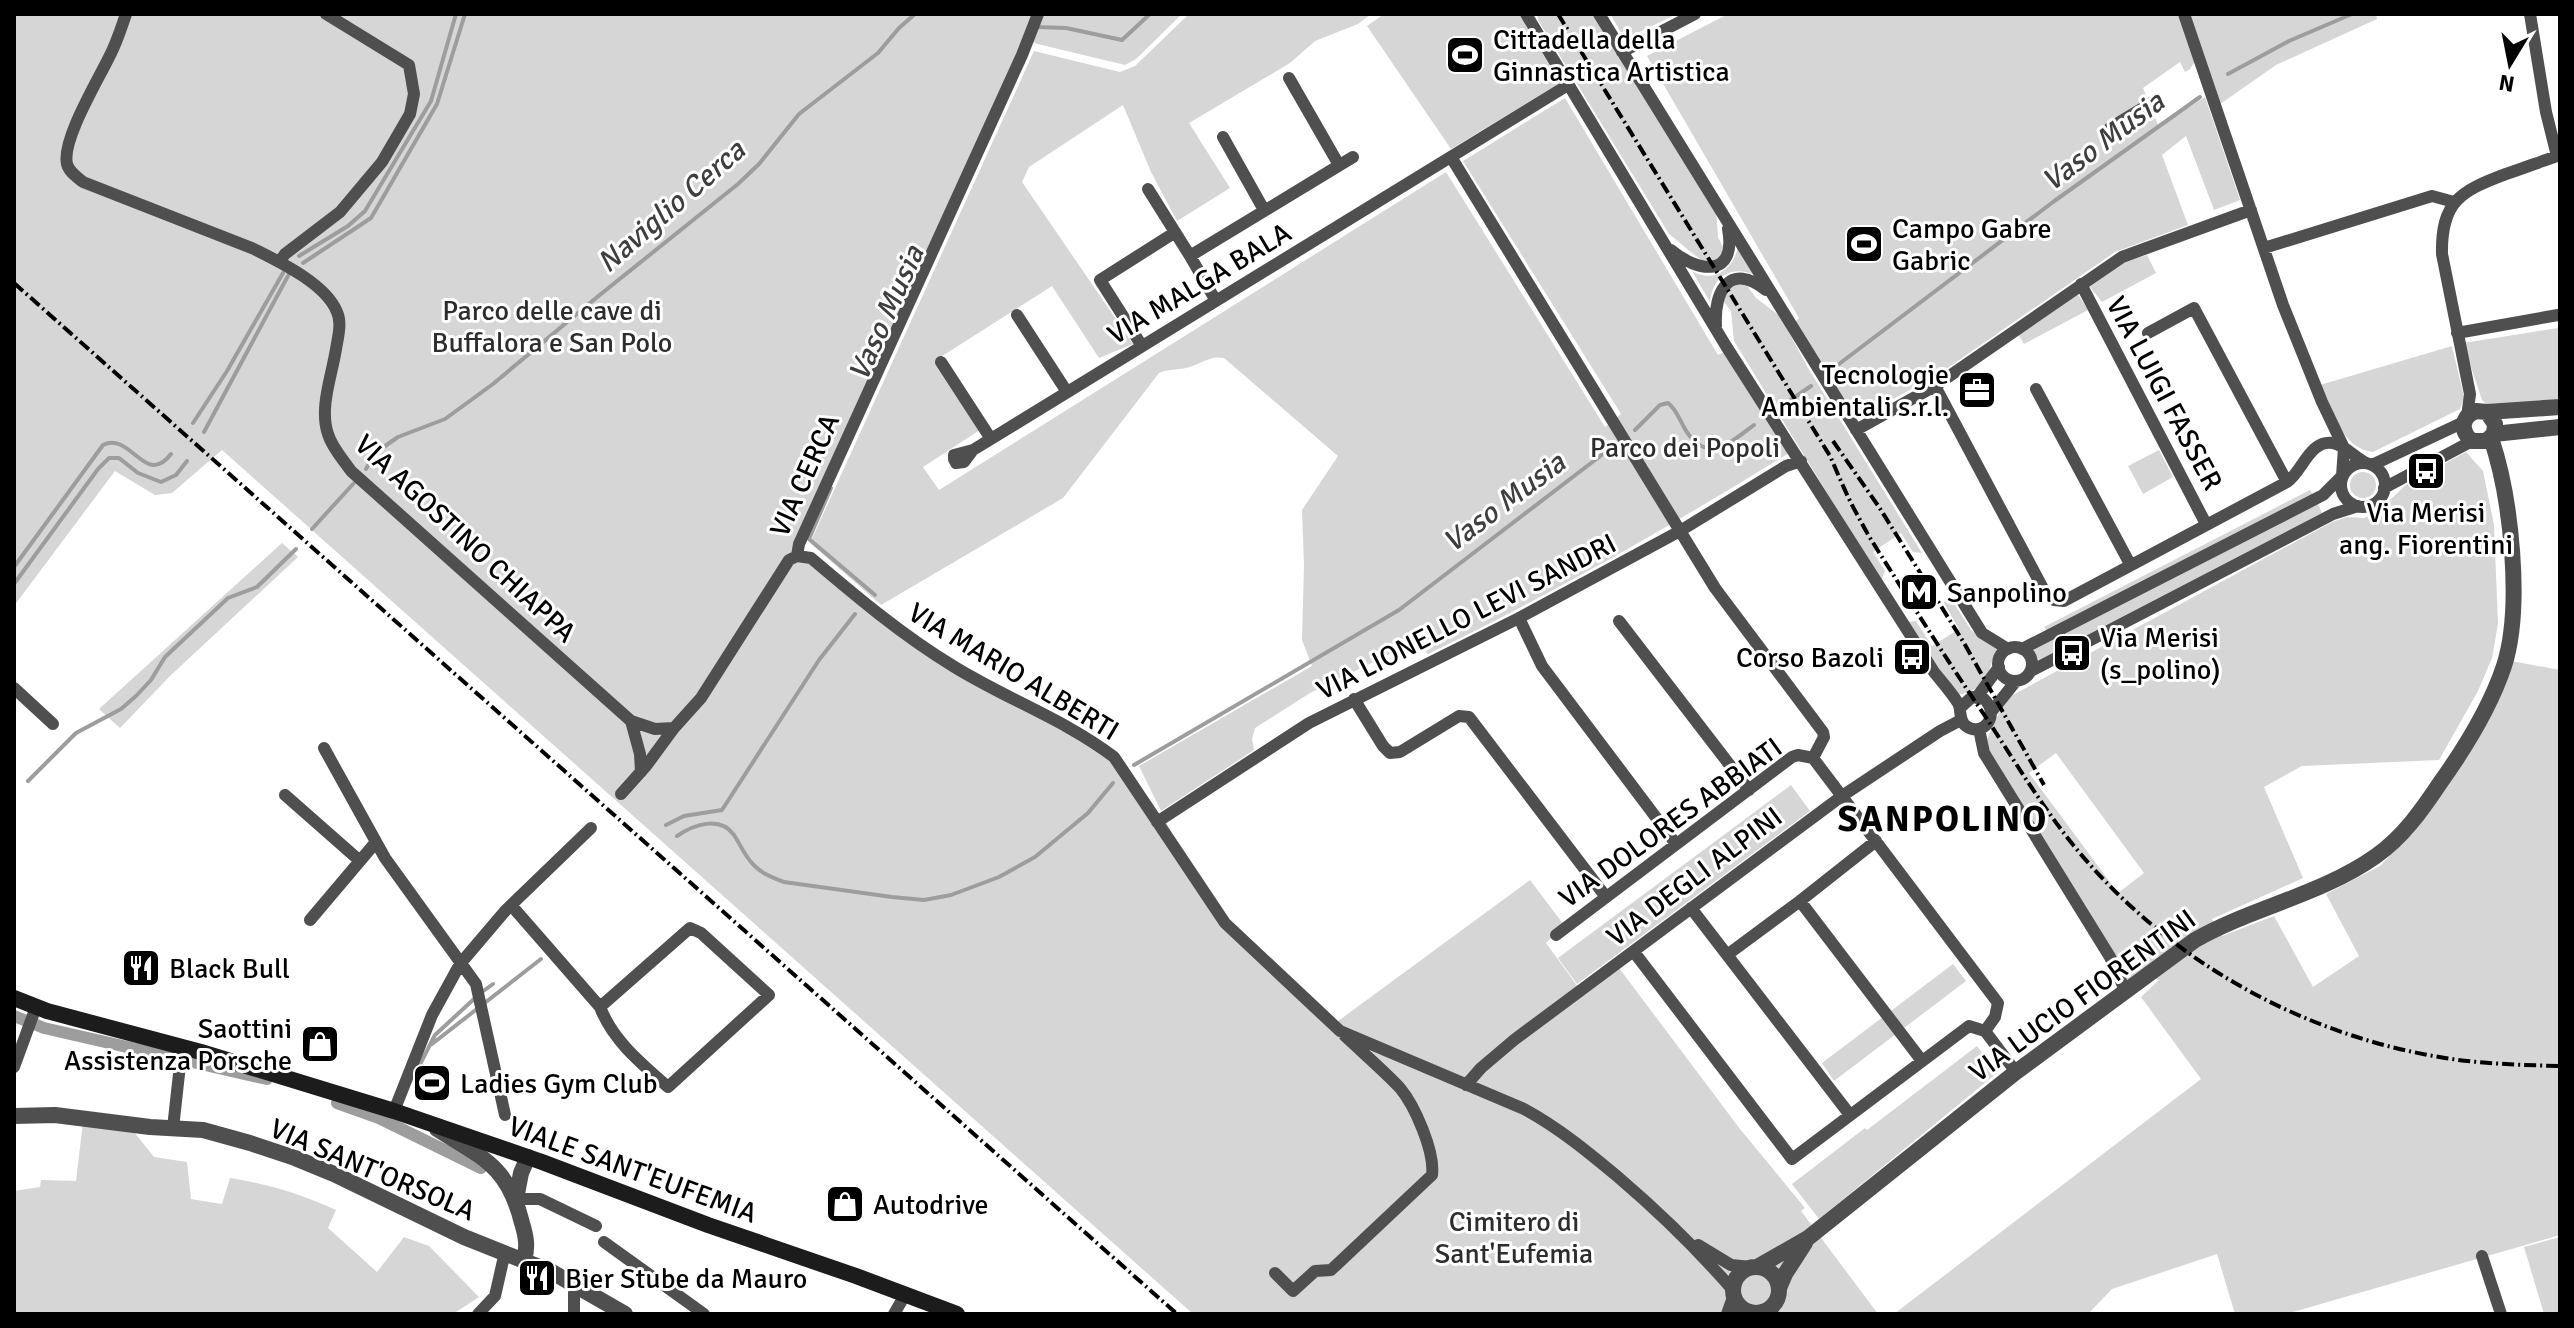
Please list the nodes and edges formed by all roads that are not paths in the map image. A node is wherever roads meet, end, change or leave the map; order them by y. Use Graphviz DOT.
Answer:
graph roads {
  1 [pos="126,14"];
  2 [pos="326,14"];
  3 [pos="1038,14"];
  4 [pos="1526,14"];
  5 [pos="1599,14"];
  6 [pos="1695,14"];
  7 [pos="2184,14"];
  8 [pos="2530,14"];
  9 [pos="1622,52"];
  10 [pos="1289,78"];
  11 [pos="1568,85"];
  12 [pos="2153,102"];
  13 [pos="2110,128"];
  14 [pos="1223,137"];
  15 [pos="2558,156"];
  16 [pos="1353,157"];
  17 [pos="1451,157"];
  18 [pos="1339,165"];
  19 [pos="1148,189"];
  20 [pos="2454,202"];
  21 [pos="1264,210"];
  22 [pos="2251,210"];
  23 [pos="1726,221"];
  24 [pos="1174,233"];
  25 [pos="1665,245"];
  26 [pos="2264,248"];
  27 [pos="1190,256"];
  28 [pos="279,262"];
  29 [pos="2081,284"];
  30 [pos="1772,294"];
  31 [pos="1216,301"];
  32 [pos="1017,315"];
  33 [pos="2558,315"];
  34 [pos="1716,330"];
  35 [pos="2148,333"];
  36 [pos="2457,333"];
  37 [pos="1142,346"];
  38 [pos="941,362"];
  39 [pos="1935,386"];
  40 [pos="2036,389"];
  41 [pos="1067,392"];
  42 [pos="2560,407"];
  43 [pos="2475,415"];
  44 [pos="2560,427"];
  45 [pos="1856,430"];
  46 [pos="991,439"];
  47 [pos="2483,439"];
  48 [pos="2344,448"];
  49 [pos="973,450"];
  50 [pos="1801,461"];
  51 [pos="2369,464"];
  52 [pos="2342,476"];
  53 [pos="2287,482"];
  54 [pos="2384,488"];
  55 [pos="2358,506"];
  56 [pos="2206,524"];
  57 [pos="1680,531"];
  58 [pos="797,556"];
  59 [pos="2130,564"];
  60 [pos="1519,618"];
  61 [pos="1619,621"];
  62 [pos="2015,649"];
  63 [pos="1999,667"];
  64 [pos="2031,671"];
  65 [pos="2016,681"];
  66 [pos="14,688"];
  67 [pos="1977,697"];
  68 [pos="1354,699"];
  69 [pos="1992,711"];
  70 [pos="1961,713"];
  71 [pos="631,721"];
  72 [pos="53,724"];
  73 [pos="674,728"];
  74 [pos="1979,729"];
  75 [pos="324,748"];
  76 [pos="1813,758"];
  77 [pos="641,772"];
  78 [pos="1749,790"];
  79 [pos="621,794"];
  80 [pos="285,795"];
  81 [pos="1842,796"];
  82 [pos="1157,822"];
  83 [pos="591,828"];
  84 [pos="1876,841"];
  85 [pos="376,842"];
  86 [pos="1676,844"];
  87 [pos="360,861"];
  88 [pos="1606,897"];
  89 [pos="1800,901"];
  90 [pos="511,905"];
  91 [pos="1691,908"];
  92 [pos="310,920"];
  93 [pos="1556,935"];
  94 [pos="1634,952"];
  95 [pos="1727,955"];
  96 [pos="460,964"];
  97 [pos="2125,990"];
  98 [pos="14,998"];
  99 [pos="600,1007"];
  100 [pos="35,1011"];
  101 [pos="1340,1031"];
  102 [pos="1985,1031"];
  103 [pos="180,1057"];
  104 [pos="1922,1061"];
  105 [pos="14,1067"];
  106 [pos="2016,1072"];
  107 [pos="1466,1085"];
  108 [pos="394,1111"];
  109 [pos="505,1115"];
  110 [pos="1850,1115"];
  111 [pos="14,1116"];
  112 [pos="429,1124"];
  113 [pos="173,1128"];
  114 [pos="528,1157"];
  115 [pos="516,1199"];
  116 [pos="596,1226"];
  117 [pos="1682,1235"];
  118 [pos="1808,1238"];
  119 [pos="604,1242"];
  120 [pos="505,1252"];
  121 [pos="2482,1256"];
  122 [pos="524,1260"];
  123 [pos="1755,1266"];
  124 [pos="1275,1273"];
  125 [pos="577,1286"];
  126 [pos="1779,1292"];
  127 [pos="1733,1293"];
  128 [pos="905,1295"];
  129 [pos="478,1314"];
  130 [pos="574,1314"];
  131 [pos="625,1314"];
  132 [pos="704,1314"];
  133 [pos="894,1314"];
  134 [pos="957,1314"];
  135 [pos="1727,1314"];
  136 [pos="1752,1314"];
  137 [pos="1787,1314"];
  138 [pos="2499,1314"];
  1 -- 28 [label="street, VIA AGOSTINO CHIAPPA"];
  2 -- 28 [label="street"];
  3 -- 58 [label="street, VIA CERCA"];
  4 -- 11 [label="street"];
  5 -- 9 [label="street"];
  6 -- 9 [label="street"];
  7 -- 22 [label="street"];
  8 -- 15 [label="street"];
  9 -- 23 [label="street"];
  10 -- 18 [label="street"];
  11 -- 17 [label="street, VIA MALGA BALA"];
  11 -- 25 [label="street"];
  12 -- 13 [label="street"];
  14 -- 21 [label="street"];
  15 -- 20 [label="street"];
  16 -- 18 [label="street"];
  17 -- 31 [label="street, VIA MALGA BALA"];
  17 -- 57 [label="street"];
  18 -- 21 [label="street"];
  19 -- 24 [label="street"];
  20 -- 26 [label="street"];
  20 -- 36 [label="street"];
  21 -- 27 [label="street"];
  22 -- 26 [label="street"];
  22 -- 29 [label="street"];
  23 -- 25 [label="street"];
  23 -- 30 [label="street"];
  24 -- 27 [label="street"];
  24 -- 37 [label="street"];
  25 -- 34 [label="street"];
  26 -- 48 [label="street"];
  27 -- 31 [label="street"];
  28 -- 71 [label="street, VIA AGOSTINO CHIAPPA"];
  29 -- 39 [label="street"];
  29 -- 56 [label="street, VIA LUIGI FASSER"];
  30 -- 34 [label="street"];
  30 -- 45 [label="street"];
  31 -- 37 [label="street, VIA MALGA BALA"];
  32 -- 41 [label="street"];
  33 -- 36 [label="street"];
  34 -- 50 [label="street"];
  35 -- 53 [label="street"];
  36 -- 43 [label="street"];
  37 -- 41 [label="street, VIA MALGA BALA"];
  38 -- 46 [label="street"];
  39 -- 45 [label="street"];
  39 -- 59 [label="street"];
  40 -- 59 [label="street"];
  41 -- 46 [label="street, VIA MALGA BALA"];
  42 -- 43 [label="street"];
  43 -- 47 [label="street"];
  43 -- 47 [label="street"];
  43 -- 51 [label="street"];
  44 -- 47 [label="street"];
  45 -- 62 [label="street"];
  46 -- 49 [label="street, VIA MALGA BALA"];
  47 -- 54 [label="street"];
  47 -- 97 [label="street, VIA LUCIO FIORENTINI"];
  48 -- 51 [label="street"];
  48 -- 52 [label="street"];
  48 -- 53 [label="street"];
  50 -- 57 [label="street, VIA LIONELLO LEVI SANDRI"];
  50 -- 70 [label="street"];
  51 -- 52 [label="street"];
  51 -- 54 [label="street"];
  52 -- 55 [label="street"];
  52 -- 62 [label="street"];
  53 -- 56 [label="street"];
  54 -- 55 [label="street"];
  55 -- 64 [label="street"];
  56 -- 59 [label="street"];
  57 -- 60 [label="street, VIA LIONELLO LEVI SANDRI"];
  57 -- 76 [label="street"];
  58 -- 73 [label="street, VIA CERCA"];
  58 -- 82 [label="street, VIA MARIO ALBERTI"];
  60 -- 68 [label="street, VIA LIONELLO LEVI SANDRI"];
  60 -- 86 [label="street"];
  61 -- 78 [label="street"];
  62 -- 63 [label="street"];
  62 -- 64 [label="street"];
  63 -- 65 [label="street"];
  63 -- 67 [label="street"];
  64 -- 65 [label="street"];
  65 -- 69 [label="street"];
  66 -- 72 [label="street"];
  67 -- 69 [label="street"];
  67 -- 70 [label="street"];
  68 -- 82 [label="street, VIA LIONELLO LEVI SANDRI"];
  68 -- 88 [label="street"];
  69 -- 74 [label="street"];
  70 -- 74 [label="street"];
  70 -- 81 [label="street, VIA DEGLI ALPINI"];
  71 -- 73 [label="street"];
  71 -- 77 [label="street"];
  73 -- 77 [label="street, VIA CERCA"];
  74 -- 97 [label="street"];
  75 -- 85 [label="street"];
  76 -- 78 [label="street, VIA DOLORES ABBIATI"];
  76 -- 81 [label="street"];
  77 -- 79 [label="street, VIA CERCA"];
  78 -- 86 [label="street, VIA DOLORES ABBIATI"];
  80 -- 87 [label="street"];
  81 -- 84 [label="street"];
  81 -- 91 [label="street, VIA DEGLI ALPINI"];
  82 -- 101 [label="street, VIA MARIO ALBERTI"];
  83 -- 90 [label="street"];
  84 -- 89 [label="street"];
  84 -- 102 [label="street"];
  85 -- 87 [label="street"];
  85 -- 96 [label="street"];
  86 -- 88 [label="street, VIA DOLORES ABBIATI"];
  87 -- 92 [label="street"];
  88 -- 93 [label="street, VIA DOLORES ABBIATI"];
  89 -- 95 [label="street"];
  89 -- 104 [label="street"];
  90 -- 96 [label="street"];
  90 -- 99 [label="street"];
  91 -- 94 [label="street, VIA DEGLI ALPINI"];
  91 -- 95 [label="street"];
  94 -- 107 [label="street, VIA DEGLI ALPINI"];
  94 -- 110 [label="street"];
  95 -- 110 [label="street"];
  96 -- 108 [label="street"];
  96 -- 109 [label="street"];
  97 -- 106 [label="street, VIA LUCIO FIORENTINI"];
  98 -- 100 [label="main road, VIALE SANT'EUFEMIA"];
  99 -- 99 [label="street"];
  100 -- 103 [label="main road, VIALE SANT'EUFEMIA"];
  100 -- 105 [label="street"];
  101 -- 107 [label="street, VIA MARIO ALBERTI"];
  101 -- 124 [label="street, VIA MARIO ALBERTI"];
  102 -- 104 [label="street"];
  102 -- 106 [label="street"];
  103 -- 108 [label="main road, VIALE SANT'EUFEMIA"];
  103 -- 113 [label="street"];
  104 -- 110 [label="street"];
  106 -- 118 [label="street, VIA LUCIO FIORENTINI"];
  107 -- 117 [label="street, VIA MARIO ALBERTI"];
  108 -- 112 [label="main road, VIALE SANT'EUFEMIA"];
  111 -- 113 [label="street, VIA SANT'ORSOLA"];
  112 -- 114 [label="main road, VIALE SANT'EUFEMIA"];
  112 -- 115 [label="street"];
  113 -- 120 [label="street, VIA SANT'ORSOLA"];
  114 -- 115 [label="street"];
  114 -- 128 [label="main road, VIALE SANT'EUFEMIA"];
  115 -- 116 [label="street"];
  115 -- 122 [label="street"];
  117 -- 123 [label="street, VIA MARIO ALBERTI"];
  117 -- 127 [label="street, VIA MARIO ALBERTI"];
  118 -- 123 [label="street, VIA LUCIO FIORENTINI"];
  118 -- 126 [label="street, VIA LUCIO FIORENTINI"];
  119 -- 132 [label="street"];
  120 -- 122 [label="street, VIA SANT'ORSOLA"];
  120 -- 129 [label="street"];
  121 -- 138 [label="street"];
  122 -- 125 [label="street, VIA SANT'ORSOLA"];
  123 -- 126 [label="street"];
  123 -- 127 [label="street"];
  125 -- 130 [label="street"];
  125 -- 131 [label="street, VIA SANT'ORSOLA"];
  126 -- 136 [label="street"];
  126 -- 137 [label="street"];
  127 -- 135 [label="street"];
  127 -- 136 [label="street"];
  128 -- 133 [label="street"];
  128 -- 134 [label="main road, VIALE SANT'EUFEMIA"];
}
